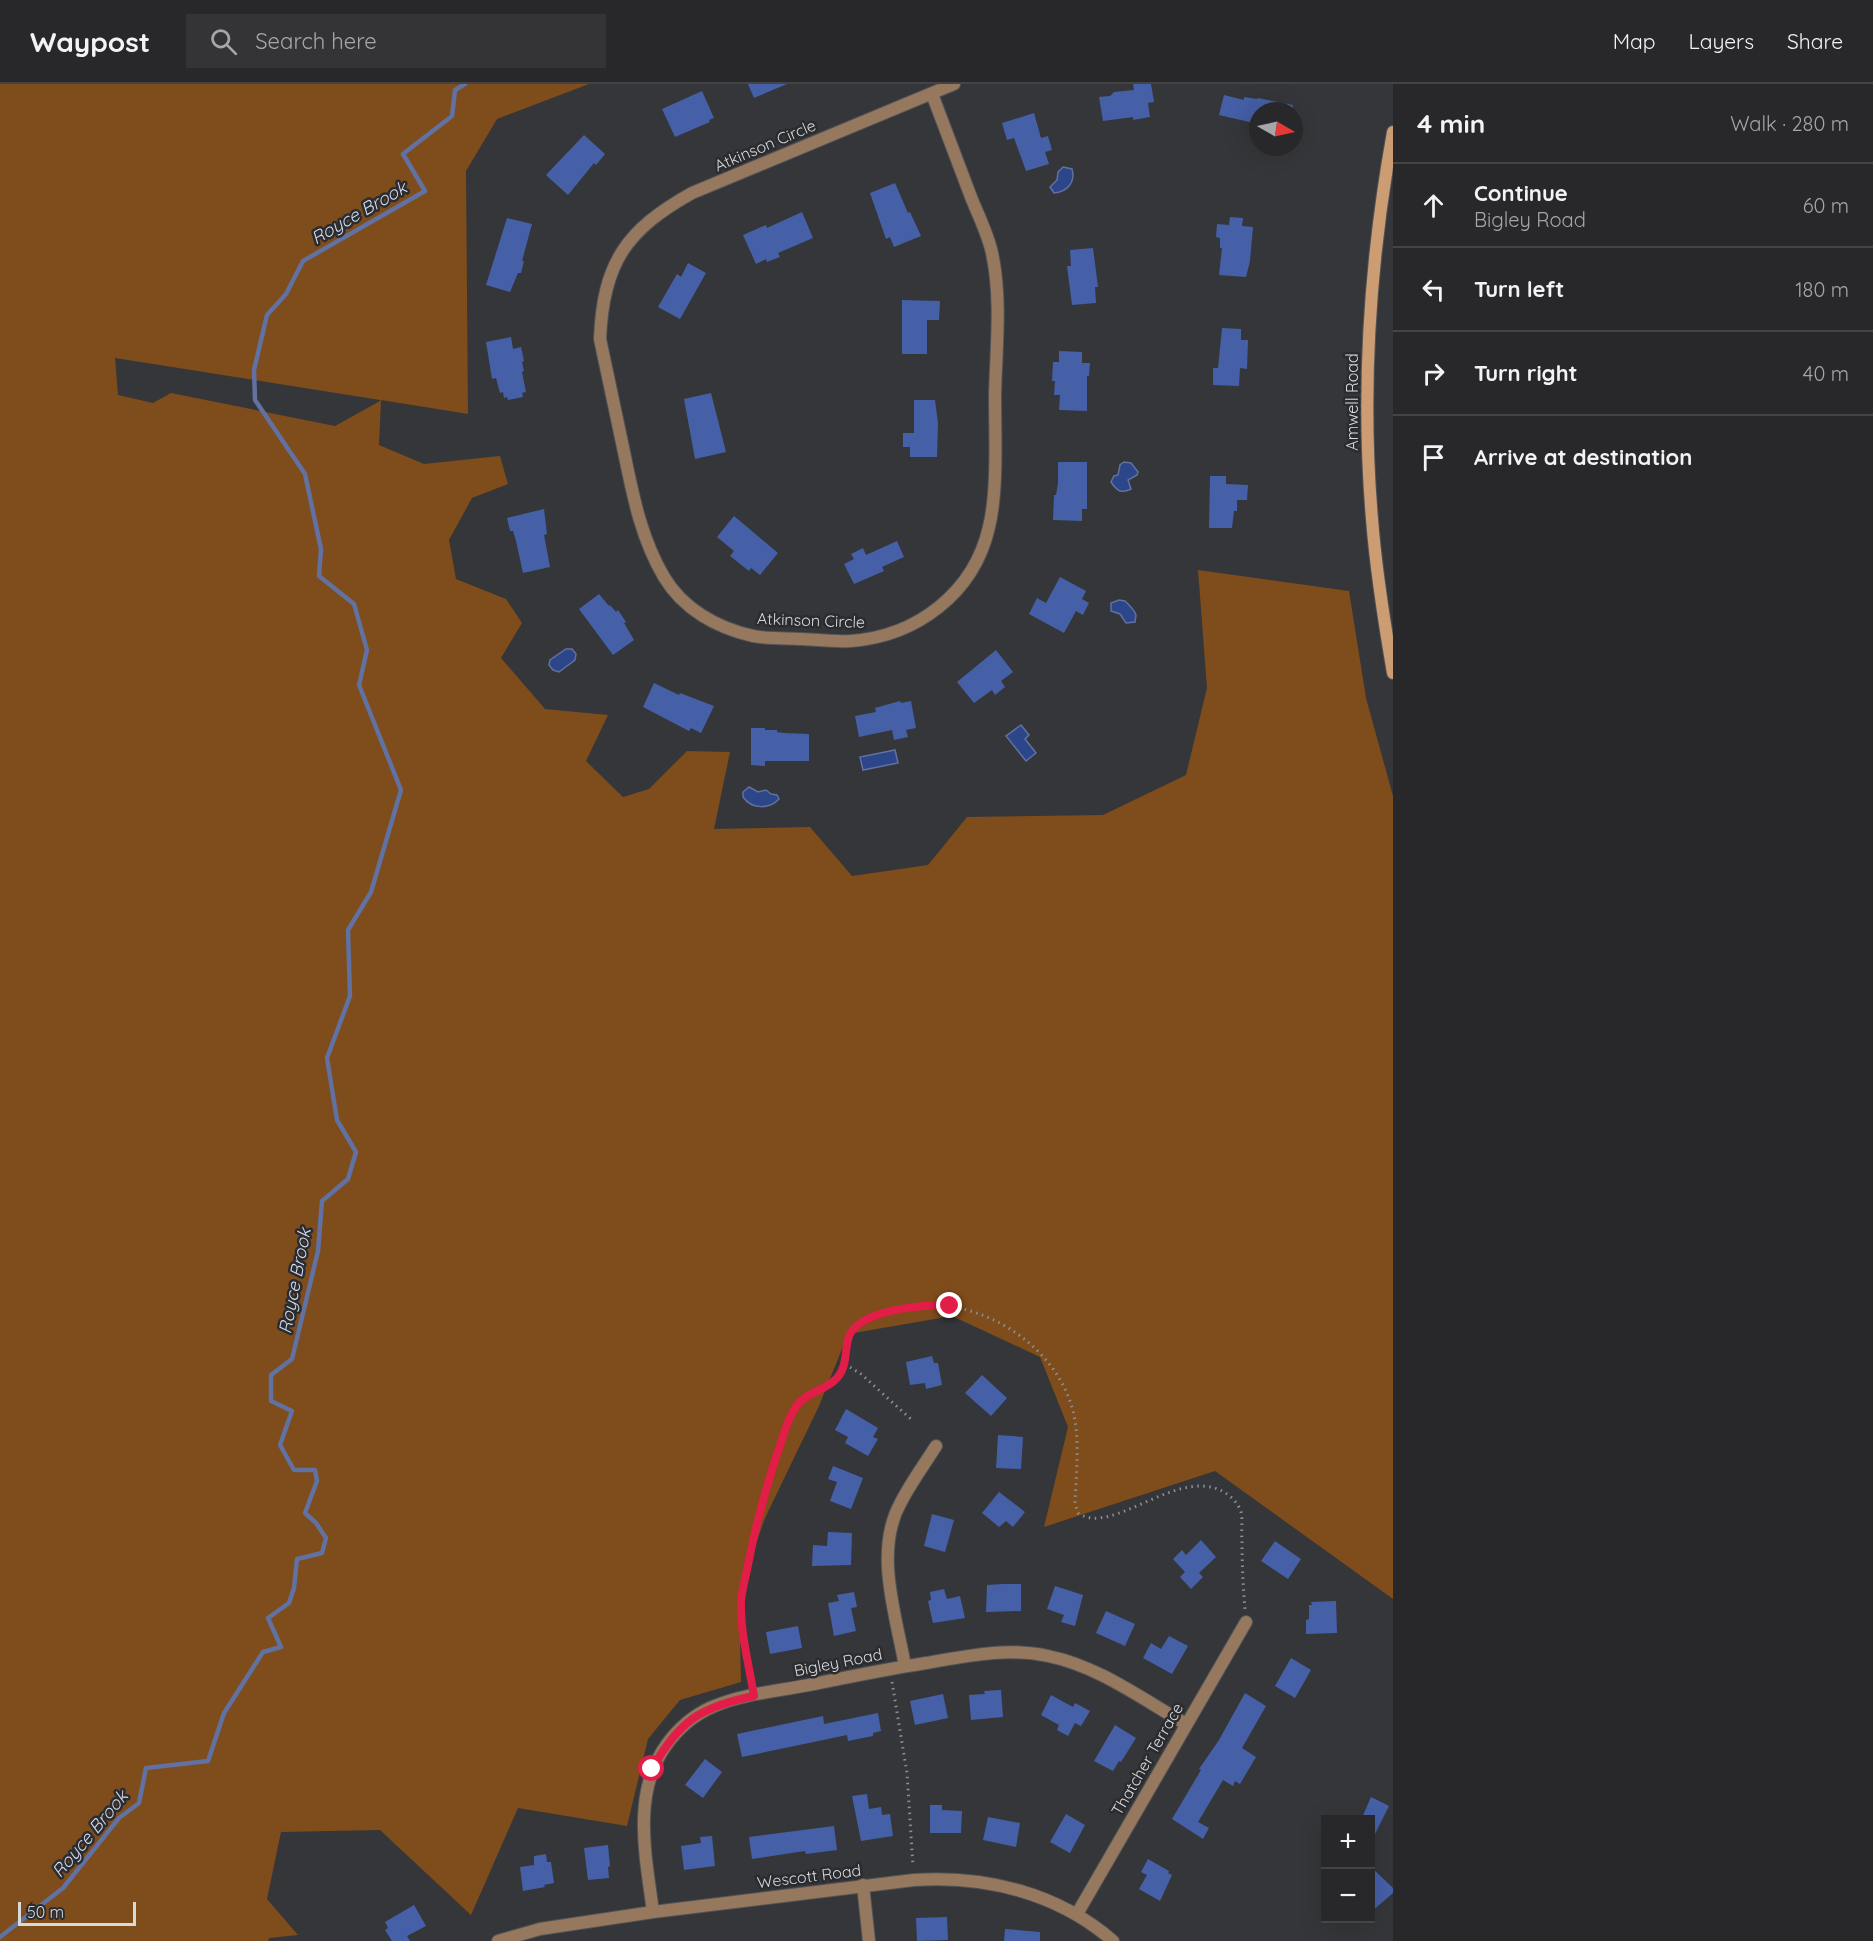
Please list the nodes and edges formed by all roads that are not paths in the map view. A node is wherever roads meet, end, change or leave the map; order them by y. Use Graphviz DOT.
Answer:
graph roads {
  1 [pos="954,84"];
  2 [pos="932,94"];
  3 [pos="1393,132"];
  4 [pos="1393,673"];
  5 [pos="936,1446"];
  6 [pos="1246,1622"];
  7 [pos="905,1666"];
  8 [pos="1186,1724"];
  9 [pos="863,1885"];
  10 [pos="653,1912"];
  11 [pos="1077,1914"];
  12 [pos="498,1941"];
  13 [pos="869,1941"];
  14 [pos="1113,1941"];
  1 -- 2 [label="street, Atkinson Circle"];
  2 -- 2 [label="street, Atkinson Circle"];
  3 -- 4 [label="main road, Amwell Road"];
  5 -- 7 [label="street"];
  6 -- 8 [label="street, Thatcher Terrace"];
  7 -- 8 [label="street, Bigley Road"];
  7 -- 10 [label="street, Bigley Road"];
  8 -- 11 [label="street, Thatcher Terrace"];
  9 -- 10 [label="street, Wescott Road"];
  9 -- 11 [label="street, Wescott Road"];
  9 -- 13 [label="street"];
  10 -- 12 [label="street, Wescott Road"];
  11 -- 14 [label="street, Wescott Road"];
}
